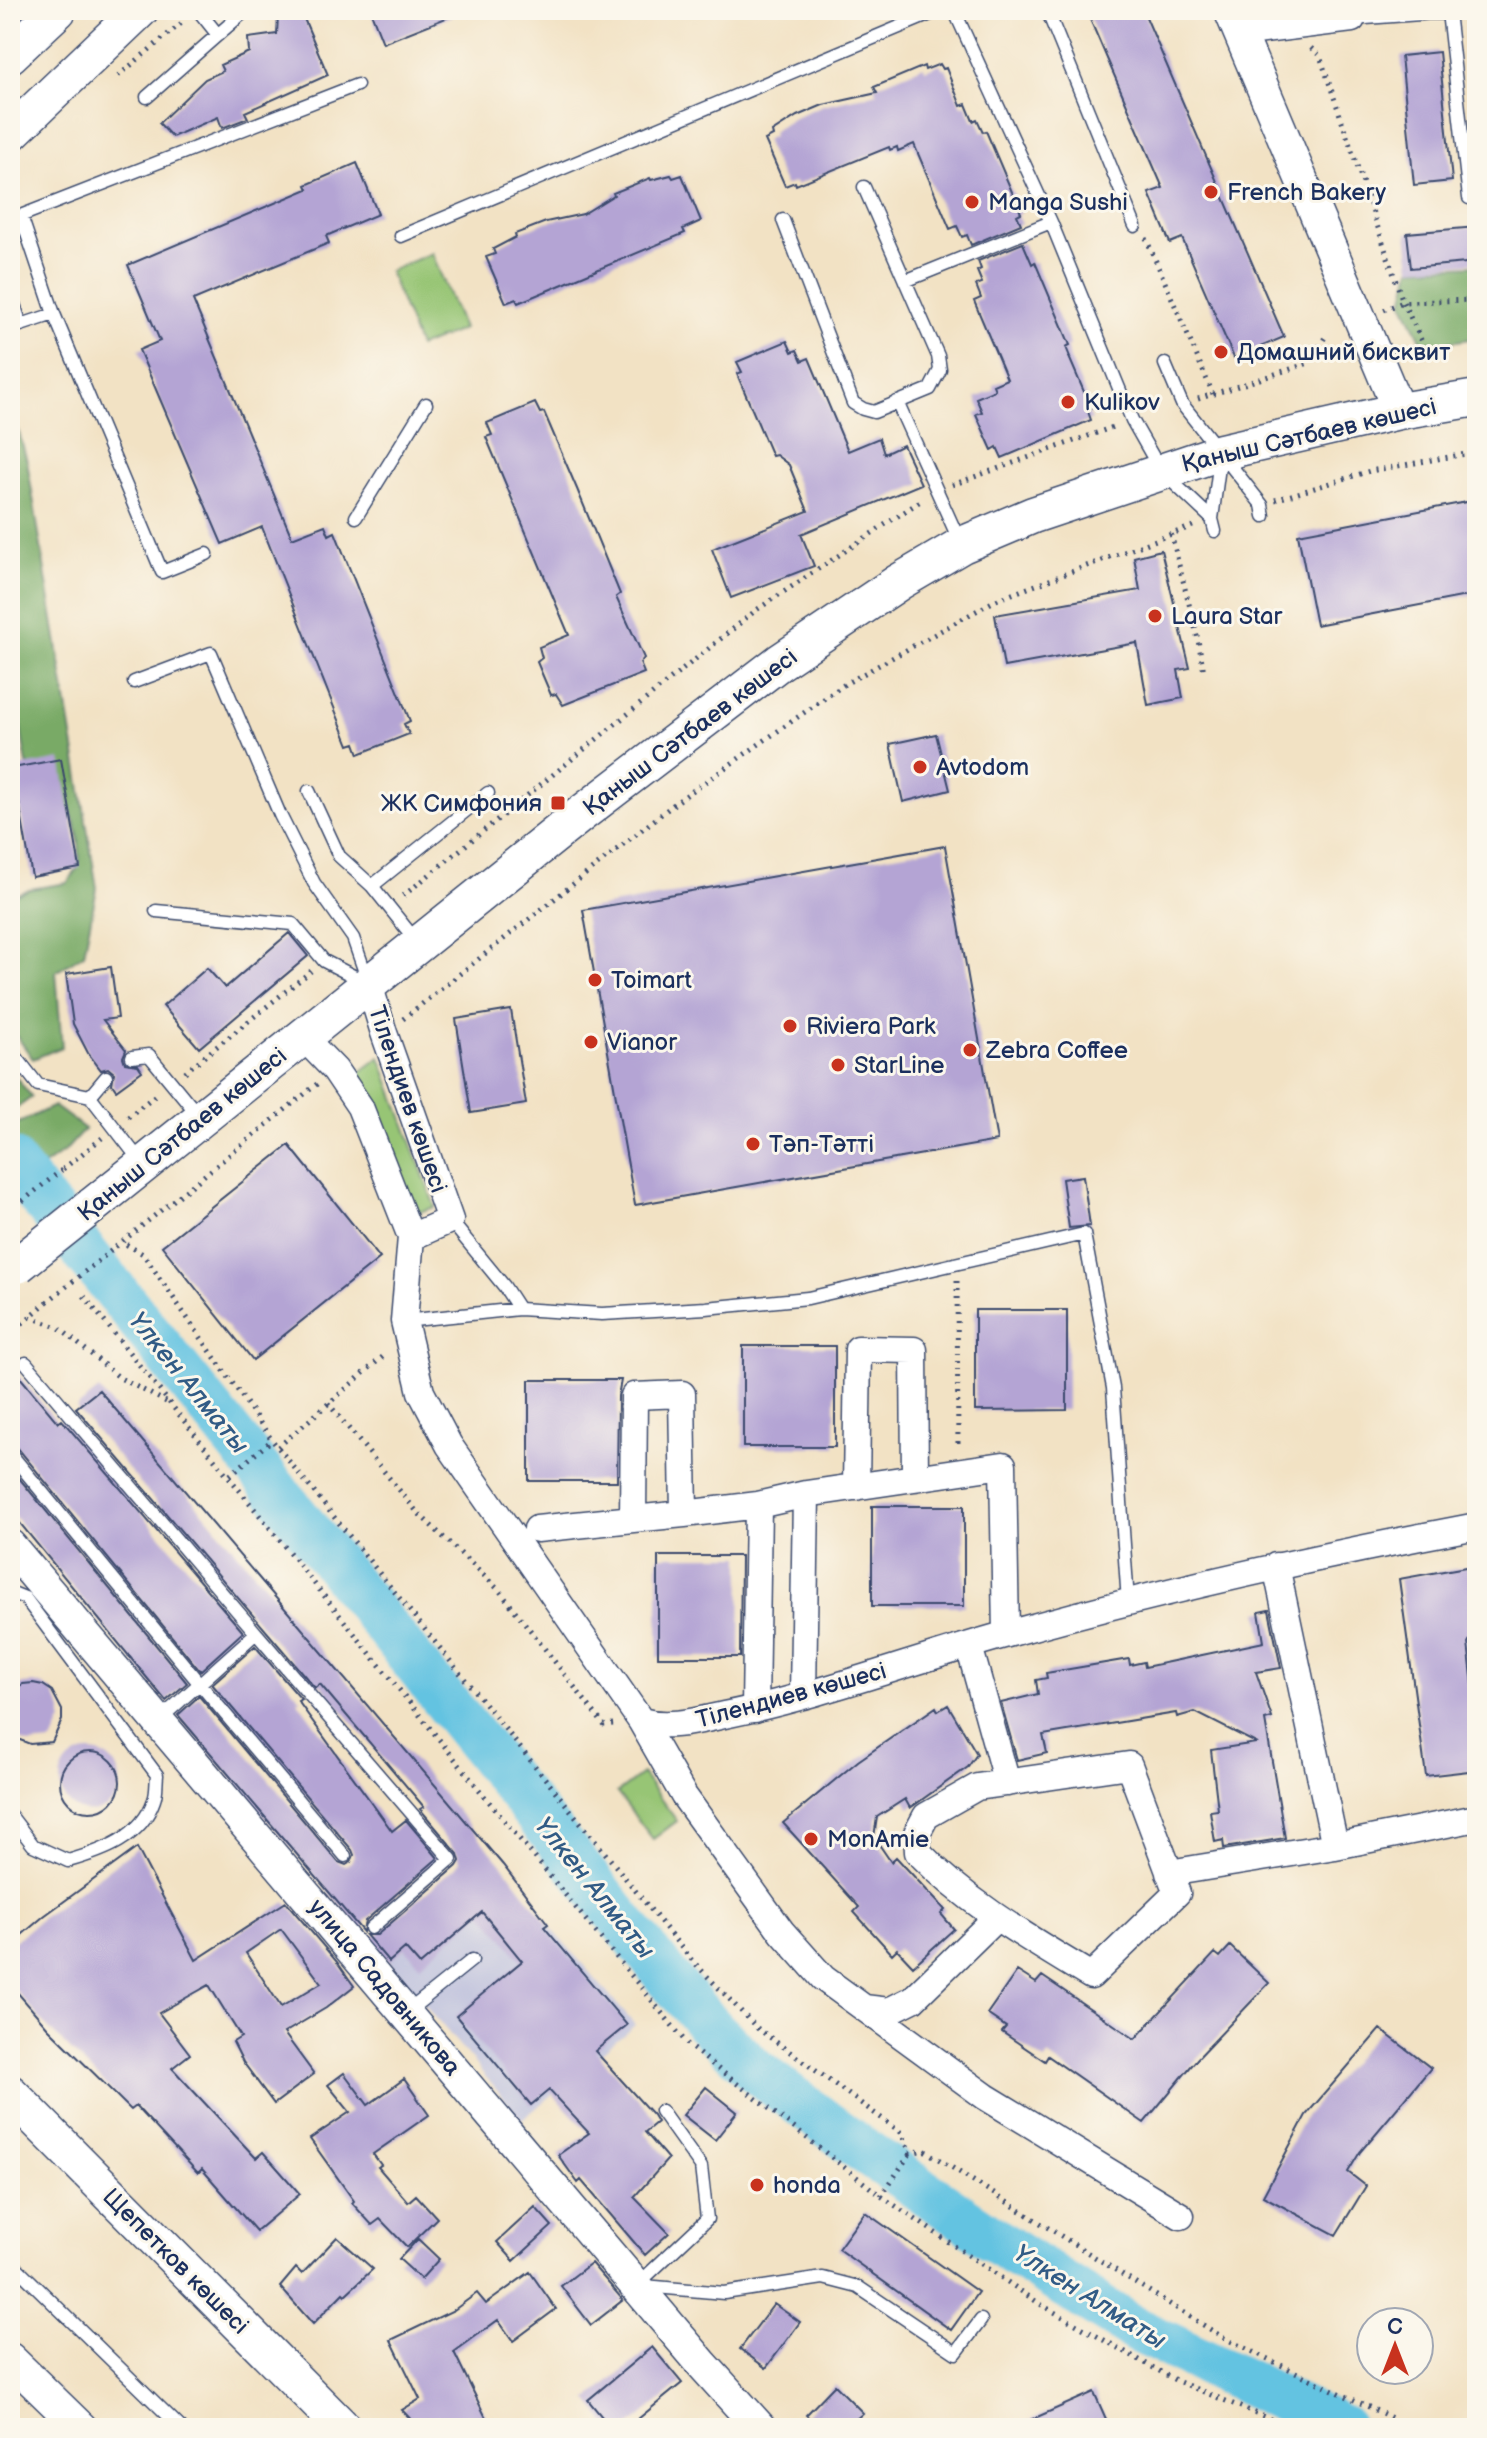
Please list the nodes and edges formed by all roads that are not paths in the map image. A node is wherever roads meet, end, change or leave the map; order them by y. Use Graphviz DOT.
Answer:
graph roads {
  1 [pos="58,10"];
  2 [pos="140,10"];
  3 [pos="198,10"];
  4 [pos="246,10"];
  5 [pos="940,10"];
  6 [pos="954,10"];
  7 [pos="1047,10"];
  8 [pos="1351,15"];
  9 [pos="1235,21"];
  10 [pos="218,35"];
  11 [pos="10,55"];
  12 [pos="357,85"];
  13 [pos="147,97"];
  14 [pos="10,134"];
  15 [pos="864,187"];
  16 [pos="1477,197"];
  17 [pos="16,218"];
  18 [pos="783,220"];
  19 [pos="1051,222"];
  20 [pos="1135,226"];
  21 [pos="401,236"];
  22 [pos="905,281"];
  23 [pos="10,292"];
  24 [pos="54,314"];
  25 [pos="1165,364"];
  26 [pos="1477,398"];
  27 [pos="897,402"];
  28 [pos="426,404"];
  29 [pos="1399,411"];
  30 [pos="1221,452"];
  31 [pos="1161,471"];
  32 [pos="1263,511"];
  33 [pos="356,517"];
  34 [pos="962,545"];
  35 [pos="207,554"];
  36 [pos="134,682"];
  37 [pos="309,791"];
  38 [pos="488,793"];
  39 [pos="372,886"];
  40 [pos="156,911"];
  41 [pos="419,944"];
  42 [pos="369,984"];
  43 [pos="303,1037"];
  44 [pos="10,1049"];
  45 [pos="132,1057"];
  46 [pos="106,1077"];
  47 [pos="90,1096"];
  48 [pos="201,1118"];
  49 [pos="143,1165"];
  50 [pos="450,1220"];
  51 [pos="411,1237"];
  52 [pos="14,1268"];
  53 [pos="519,1309"];
  54 [pos="405,1329"];
  55 [pos="26,1363"];
  56 [pos="10,1453"];
  57 [pos="915,1478"];
  58 [pos="856,1487"];
  59 [pos="806,1494"];
  60 [pos="758,1505"];
  61 [pos="684,1514"];
  62 [pos="633,1519"];
  63 [pos="1477,1526"];
  64 [pos="537,1529"];
  65 [pos="10,1546"];
  66 [pos="1276,1566"];
  67 [pos="10,1592"];
  68 [pos="1128,1604"];
  69 [pos="256,1633"];
  70 [pos="1006,1634"];
  71 [pos="969,1646"];
  72 [pos="199,1683"];
  73 [pos="803,1696"];
  74 [pos="755,1709"];
  75 [pos="157,1721"];
  76 [pos="641,1721"];
  77 [pos="1007,1783"];
  78 [pos="10,1815"];
  79 [pos="1477,1818"];
  80 [pos="1335,1846"];
  81 [pos="345,1856"];
  82 [pos="1169,1873"];
  83 [pos="996,1918"];
  84 [pos="371,1928"];
  85 [pos="472,1960"];
  86 [pos="864,2008"];
  87 [pos="407,2012"];
  88 [pos="10,2093"];
  89 [pos="661,2111"];
  90 [pos="1181,2216"];
  91 [pos="10,2261"];
  92 [pos="637,2285"];
  93 [pos="981,2320"];
  94 [pos="10,2359"];
  95 [pos="81,2428"];
  96 [pos="181,2428"];
  97 [pos="343,2428"];
  98 [pos="760,2428"];
  1 -- 11 [label="main road"];
  2 -- 14 [label="main road"];
  3 -- 10 [label="lane"];
  4 -- 10 [label="lane"];
  5 -- 21 [label="lane"];
  6 -- 19 [label="lane"];
  7 -- 20 [label="lane"];
  8 -- 9 [label="street"];
  8 -- 16 [label="lane"];
  9 -- 29 [label="street"];
  10 -- 13 [label="lane"];
  12 -- 17 [label="lane"];
  15 -- 22 [label="lane"];
  17 -- 24 [label="lane"];
  18 -- 27 [label="lane"];
  19 -- 22 [label="lane"];
  19 -- 31 [label="lane"];
  22 -- 27 [label="lane"];
  23 -- 24 [label="lane"];
  24 -- 35 [label="lane"];
  25 -- 30 [label="lane"];
  26 -- 29 [label="main road, Қаныш Сәтбаев көшесі"];
  27 -- 34 [label="lane"];
  28 -- 33 [label="lane"];
  29 -- 30 [label="main road, Қаныш Сәтбаев көшесі"];
  30 -- 31 [label="main road, Қаныш Сәтбаев көшесі"];
  30 -- 31 [label="lane"];
  30 -- 32 [label="lane"];
  31 -- 34 [label="main road, Қаныш Сәтбаев көшесі"];
  34 -- 41 [label="main road, Қаныш Сәтбаев көшесі"];
  36 -- 42 [label="lane"];
  37 -- 39 [label="lane"];
  38 -- 39 [label="lane"];
  39 -- 41 [label="lane"];
  40 -- 42 [label="lane"];
  41 -- 42 [label="main road, Қаныш Сәтбаев көшесі"];
  42 -- 43 [label="main road, Қаныш Сәтбаев көшесі"];
  42 -- 50 [label="street, Тілендиев көшесі"];
  43 -- 48 [label="main road, Қаныш Сәтбаев көшесі"];
  43 -- 51 [label="street, Тілендиев көшесі"];
  44 -- 47 [label="lane"];
  45 -- 48 [label="lane"];
  46 -- 47 [label="lane"];
  47 -- 49 [label="lane"];
  48 -- 49 [label="main road, Қаныш Сәтбаев көшесі"];
  49 -- 52 [label="main road, Қаныш Сәтбаев көшесі, bridge"];
  50 -- 51 [label="street, Тілендиев көшесі"];
  50 -- 53 [label="lane"];
  51 -- 54 [label="street, Тілендиев көшесі"];
  53 -- 54 [label="lane"];
  53 -- 68 [label="lane"];
  54 -- 76 [label="street, Тілендиев көшесі"];
  55 -- 69 [label="lane"];
  56 -- 72 [label="lane"];
  57 -- 58 [label="street"];
  57 -- 58 [label="street"];
  57 -- 70 [label="street"];
  58 -- 59 [label="street"];
  59 -- 60 [label="street"];
  59 -- 73 [label="street"];
  60 -- 61 [label="street"];
  60 -- 74 [label="street"];
  61 -- 62 [label="street"];
  61 -- 62 [label="street"];
  62 -- 64 [label="street"];
  63 -- 66 [label="street, Тілендиев көшесі"];
  65 -- 75 [label="street, улица Садовникова"];
  66 -- 68 [label="street, Тілендиев көшесі"];
  66 -- 80 [label="street"];
  67 -- 78 [label="lane"];
  68 -- 70 [label="street, Тілендиев көшесі"];
  69 -- 72 [label="lane"];
  69 -- 84 [label="lane"];
  70 -- 71 [label="street, Тілендиев көшесі"];
  71 -- 73 [label="street, Тілендиев көшесі"];
  71 -- 77 [label="street"];
  72 -- 75 [label="lane"];
  72 -- 81 [label="lane"];
  73 -- 74 [label="street, Тілендиев көшесі"];
  74 -- 76 [label="street, Тілендиев көшесі"];
  75 -- 87 [label="street, улица Садовникова"];
  76 -- 86 [label="street"];
  77 -- 82 [label="street"];
  77 -- 83 [label="street"];
  79 -- 80 [label="street"];
  80 -- 82 [label="street"];
  82 -- 83 [label="street"];
  83 -- 86 [label="street"];
  85 -- 87 [label="lane"];
  86 -- 90 [label="street"];
  87 -- 92 [label="street, улица Садовникова"];
  88 -- 97 [label="main road, Щепетков көшесі"];
  89 -- 92 [label="lane"];
  91 -- 96 [label="lane"];
  92 -- 93 [label="lane"];
  92 -- 98 [label="street, улица Садовникова"];
  94 -- 95 [label="street"];
}
